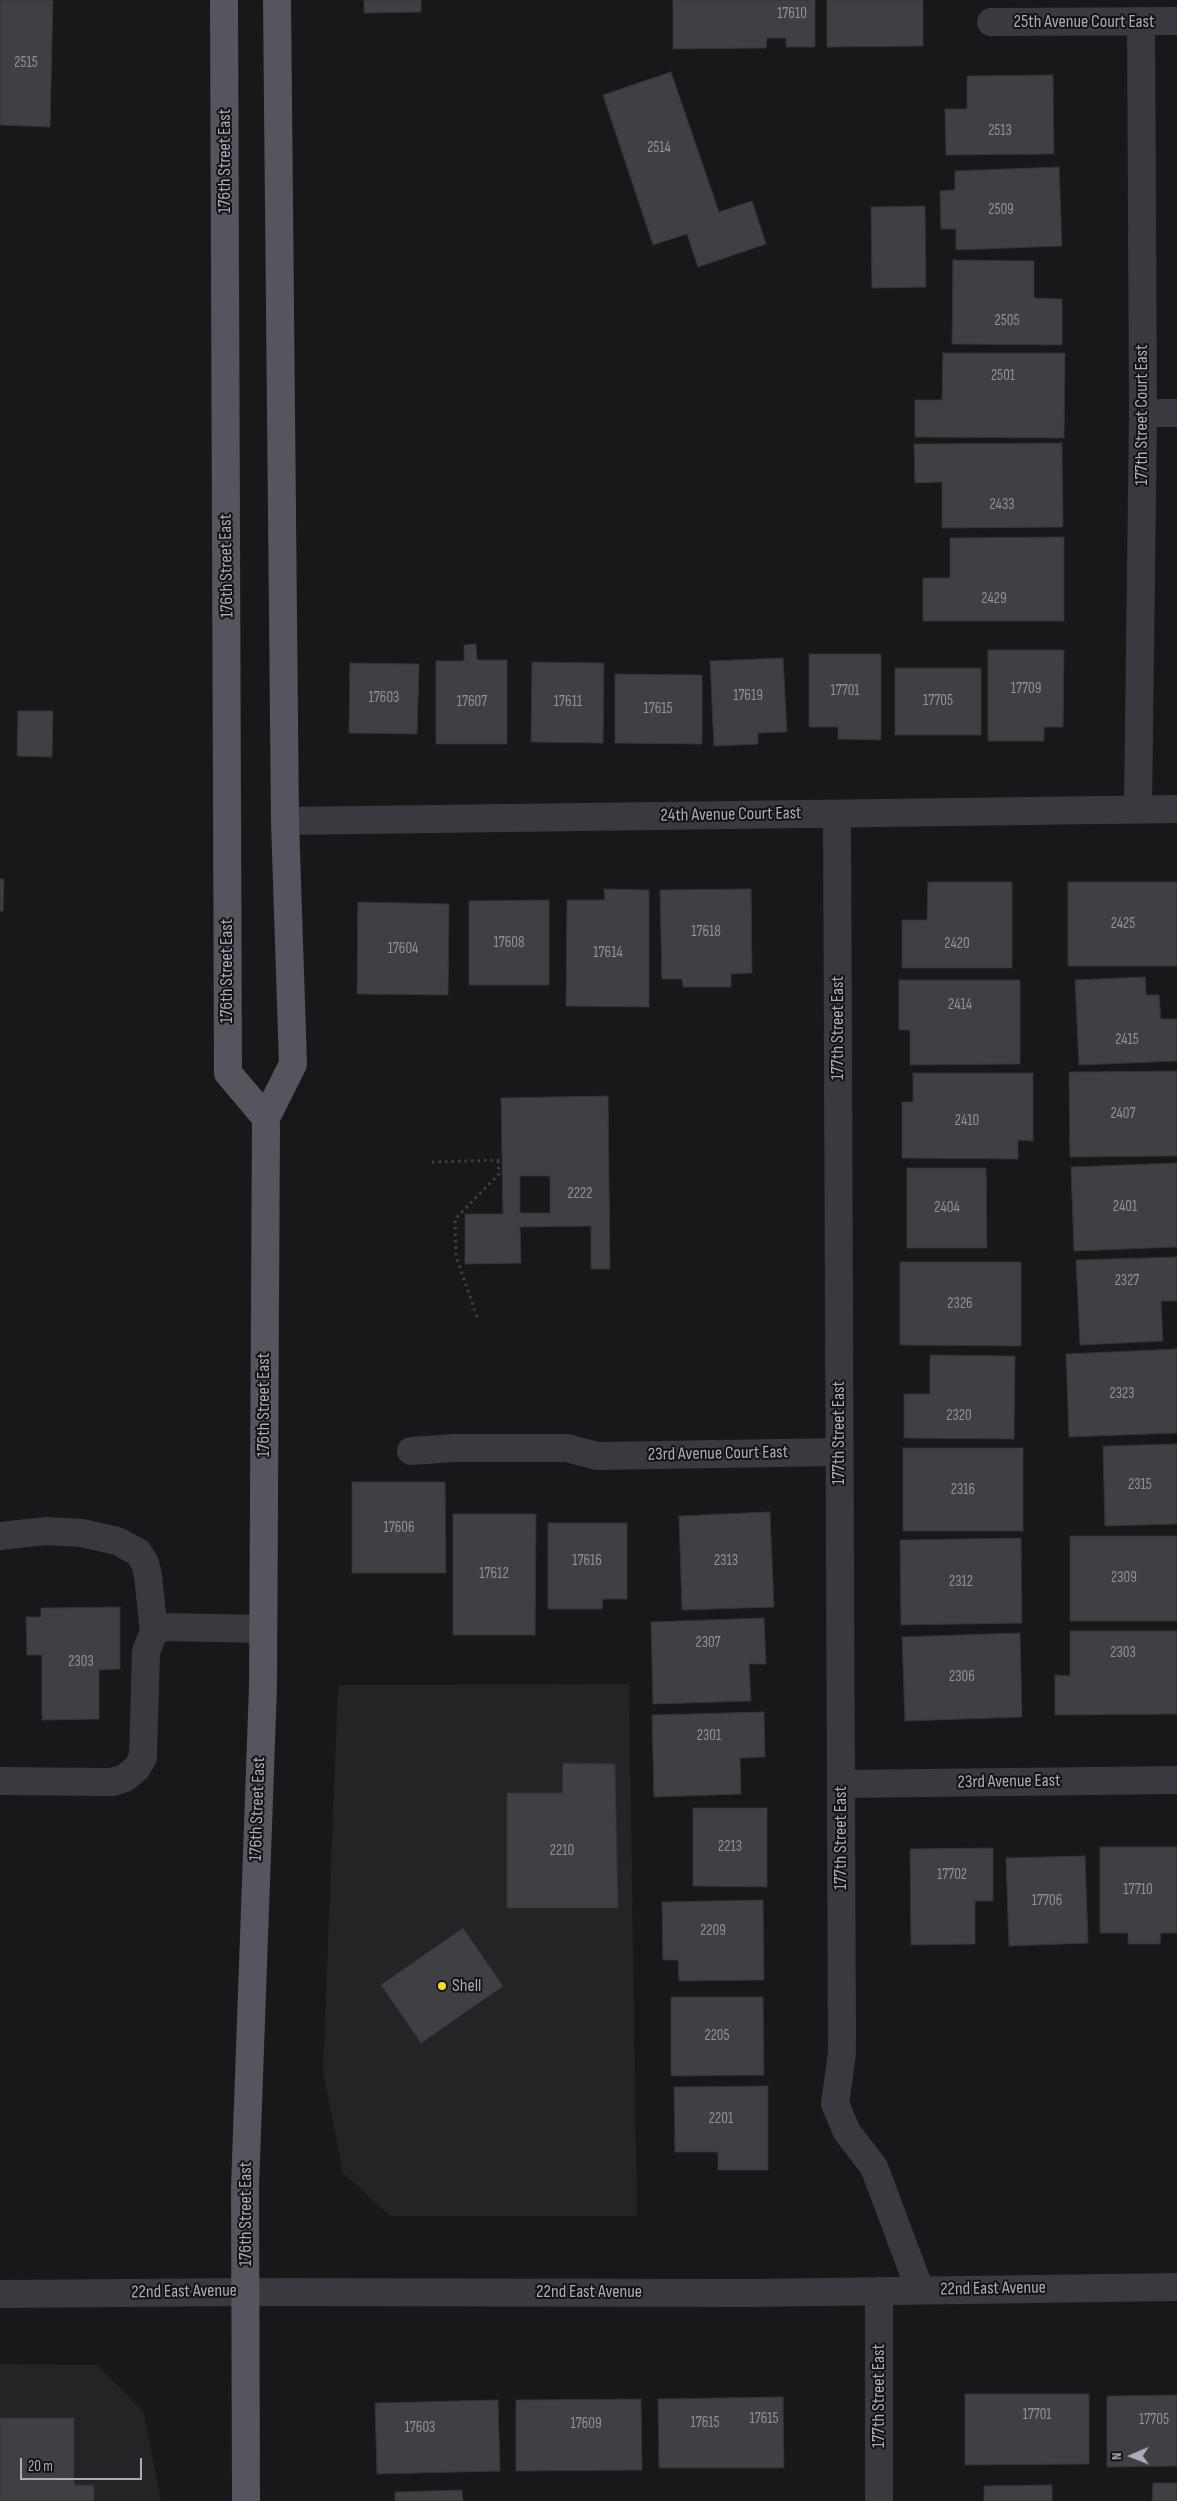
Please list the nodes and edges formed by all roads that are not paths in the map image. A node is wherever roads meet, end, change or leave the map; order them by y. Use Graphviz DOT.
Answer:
graph roads {
  1 [pos="224,0"];
  2 [pos="277,0"];
  3 [pos="1141,21"];
  4 [pos="1177,21"];
  5 [pos="991,22"];
  6 [pos="1177,413"];
  7 [pos="1143,414"];
  8 [pos="1138,809"];
  9 [pos="1177,809"];
  10 [pos="836,814"];
  11 [pos="285,820"];
  12 [pos="266,1118"];
  13 [pos="411,1451"];
  14 [pos="840,1452"];
  15 [pos="0,1536"];
  16 [pos="263,1629"];
  17 [pos="154,1632"];
  18 [pos="1177,1780"];
  19 [pos="0,1781"];
  20 [pos="840,1784"];
  21 [pos="1177,2286"];
  22 [pos="920,2290"];
  23 [pos="879,2291"];
  24 [pos="247,2292"];
  25 [pos="0,2294"];
  26 [pos="246,2501"];
  27 [pos="879,2501"];
  1 -- 12 [label="main road, 176th Street East"];
  2 -- 11 [label="main road, 176th Street East"];
  3 -- 4 [label="street, 25th Avenue Court East"];
  3 -- 5 [label="street, 25th Avenue Court East"];
  3 -- 7 [label="street, 177th Street Court East"];
  6 -- 7 [label="street"];
  7 -- 8 [label="street, 177th Street Court East"];
  8 -- 9 [label="street, 24th Avenue Court East"];
  8 -- 10 [label="street, 24th Avenue Court East"];
  10 -- 11 [label="street, 24th Avenue Court East"];
  10 -- 14 [label="street, 177th Street East"];
  11 -- 12 [label="main road, 176th Street East"];
  12 -- 16 [label="main road, 176th Street East"];
  13 -- 14 [label="street, 23rd Avenue Court East"];
  14 -- 20 [label="street, 177th Street East"];
  15 -- 17 [label="street"];
  16 -- 17 [label="street"];
  16 -- 24 [label="main road, 176th Street East"];
  17 -- 19 [label="street"];
  18 -- 20 [label="street, 23rd Avenue East"];
  20 -- 22 [label="street, 177th Street East"];
  21 -- 22 [label="street, 22nd East Avenue"];
  22 -- 23 [label="street, 22nd East Avenue"];
  23 -- 24 [label="street, 22nd East Avenue"];
  23 -- 27 [label="street, 177th Street East"];
  24 -- 25 [label="street, 22nd East Avenue"];
  24 -- 26 [label="main road, 176th Street East"];
}
